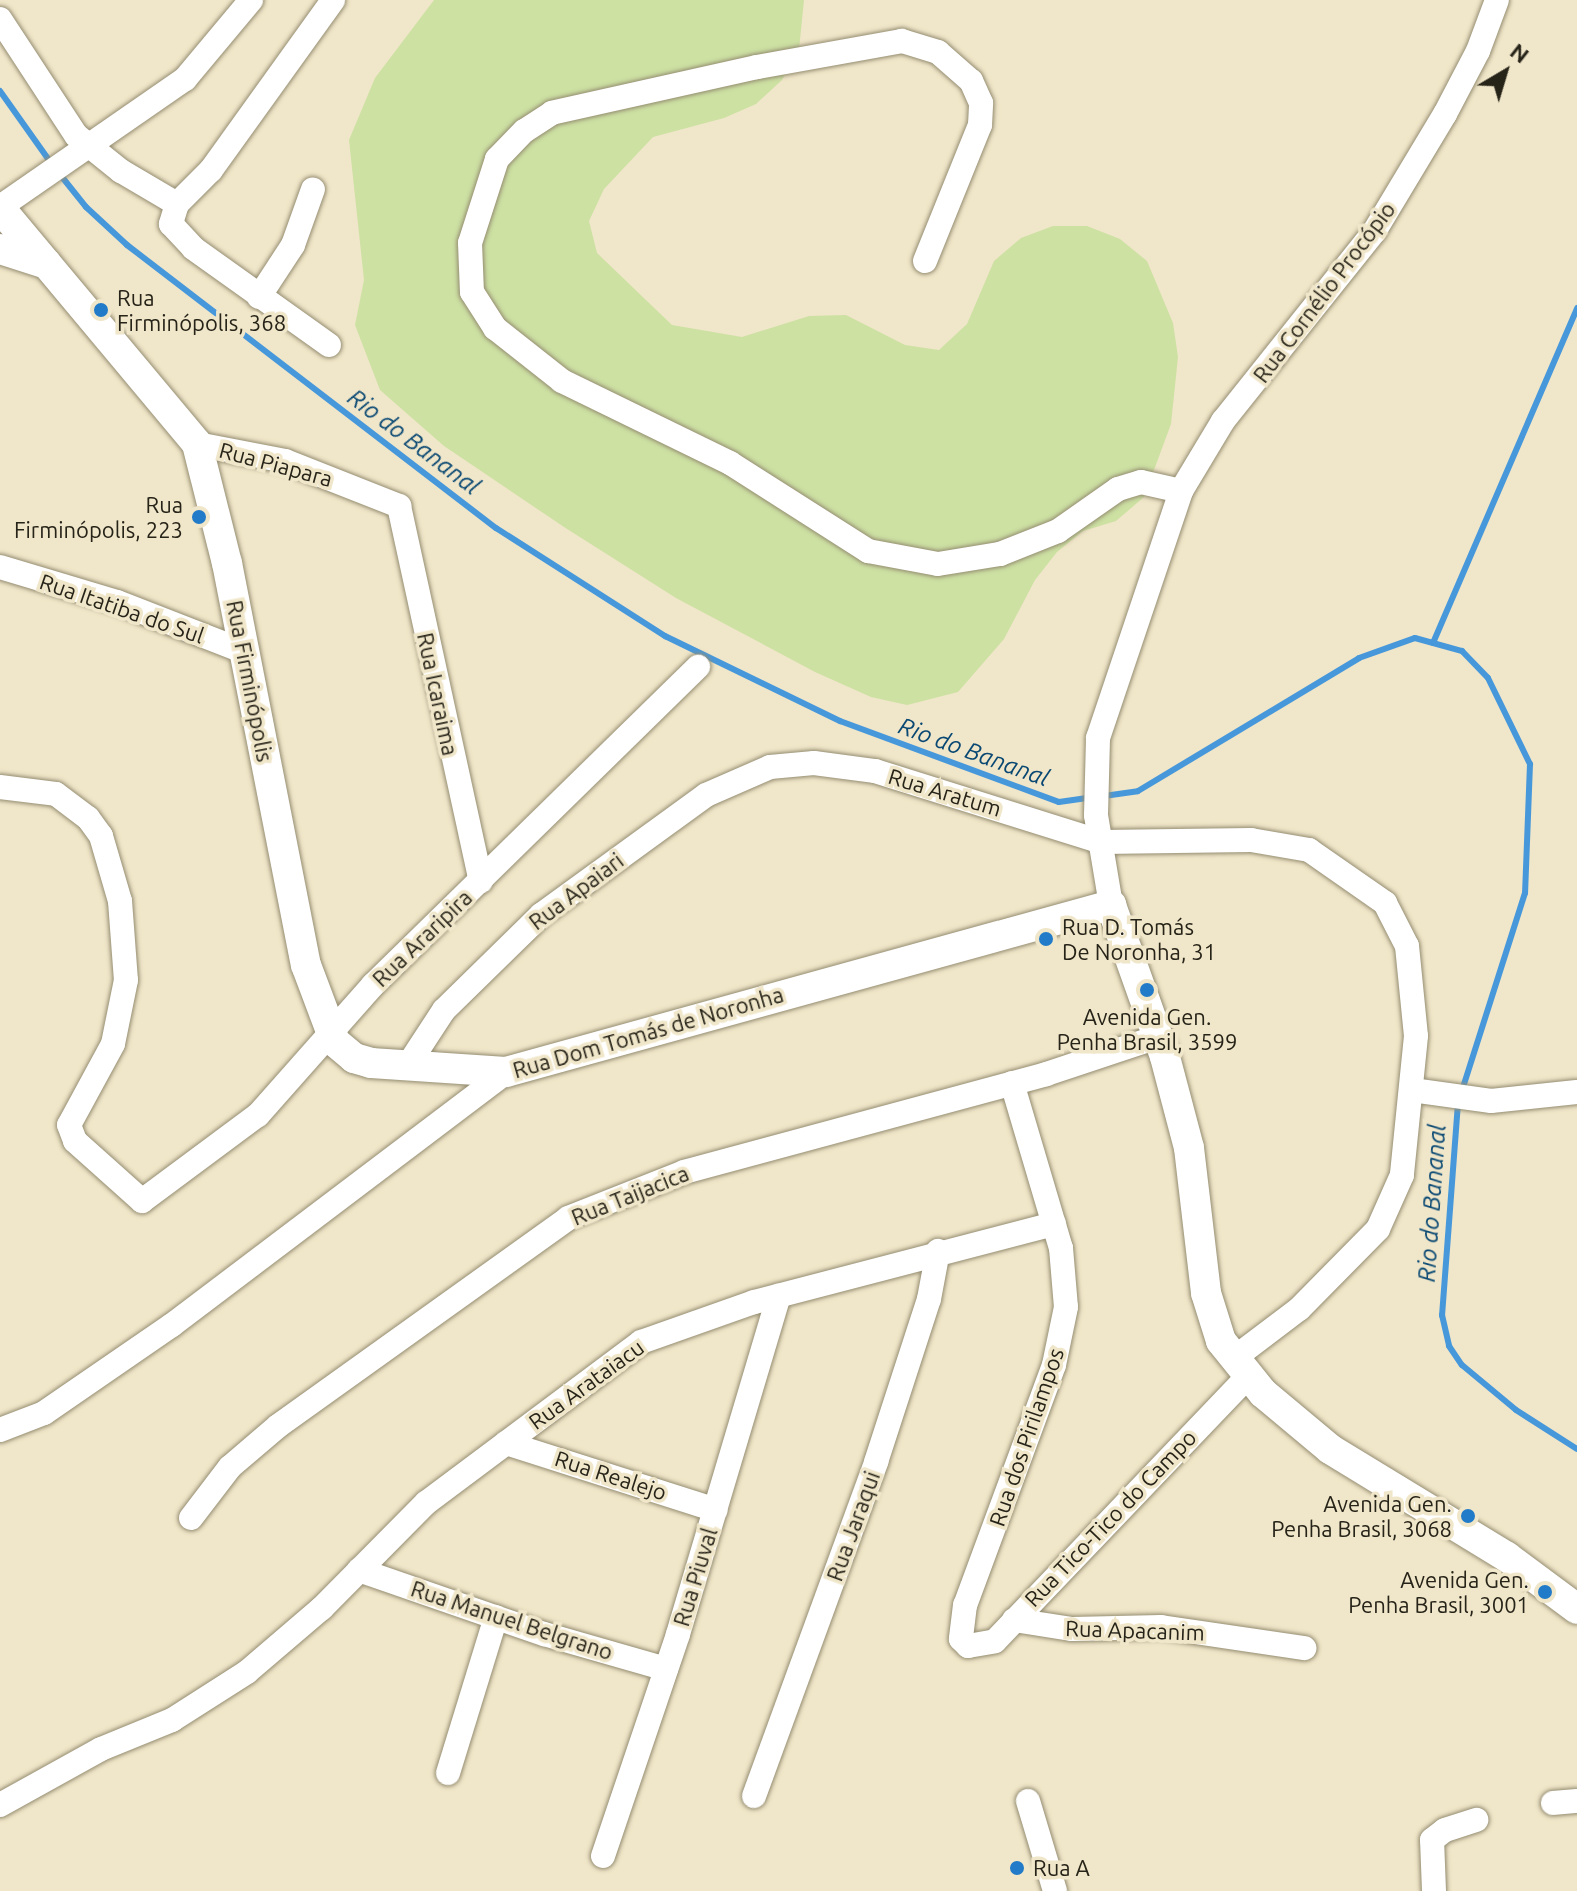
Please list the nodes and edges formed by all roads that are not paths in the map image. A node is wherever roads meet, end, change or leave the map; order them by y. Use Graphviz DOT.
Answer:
graph roads {
  1 [pos="251,0"];
  2 [pos="333,0"];
  3 [pos="1497,0"];
  4 [pos="0,19"];
  5 [pos="80,155"];
  6 [pos="313,189"];
  7 [pos="5,204"];
  8 [pos="177,204"];
  9 [pos="9,244"];
  10 [pos="925,261"];
  11 [pos="259,297"];
  12 [pos="329,345"];
  13 [pos="197,444"];
  14 [pos="1181,491"];
  15 [pos="399,506"];
  16 [pos="0,567"];
  17 [pos="243,651"];
  18 [pos="698,667"];
  19 [pos="785,764"];
  20 [pos="0,787"];
  21 [pos="1101,842"];
  22 [pos="481,881"];
  23 [pos="1111,905"];
  24 [pos="328,1034"];
  25 [pos="1157,1037"];
  26 [pos="406,1068"];
  27 [pos="506,1072"];
  28 [pos="1012,1083"];
  29 [pos="1422,1091"];
  30 [pos="1577,1092"];
  31 [pos="1054,1224"];
  32 [pos="938,1251"];
  33 [pos="779,1296"];
  34 [pos="1240,1368"];
  35 [pos="0,1430"];
  36 [pos="506,1443"];
  37 [pos="716,1510"];
  38 [pos="191,1518"];
  39 [pos="359,1570"];
  40 [pos="1577,1609"];
  41 [pos="496,1617"];
  42 [pos="1014,1620"];
  43 [pos="968,1646"];
  44 [pos="1304,1648"];
  45 [pos="666,1669"];
  46 [pos="448,1773"];
  47 [pos="754,1796"];
  48 [pos="1028,1801"];
  49 [pos="0,1805"];
  50 [pos="1476,1820"];
  51 [pos="603,1856"];
  52 [pos="1055,1891"];
  53 [pos="1434,1891"];
  1 -- 5 [label="street"];
  2 -- 8 [label="street"];
  3 -- 14 [label="street, Rua Cornélio Procópio"];
  4 -- 5 [label="street"];
  5 -- 7 [label="street"];
  5 -- 8 [label="street"];
  6 -- 11 [label="street"];
  7 -- 9 [label="main road, Rua Firminópolis"];
  8 -- 11 [label="street"];
  9 -- 13 [label="main road, Rua Firminópolis"];
  10 -- 14 [label="street"];
  11 -- 12 [label="street"];
  13 -- 15 [label="street, Rua Piapara"];
  13 -- 17 [label="main road, Rua Firminópolis"];
  14 -- 21 [label="street, Rua Cornélio Procópio"];
  15 -- 22 [label="street, Rua Icaraima"];
  16 -- 17 [label="street, Rua Itatiba do Sul"];
  17 -- 24 [label="main road, Rua Firminópolis"];
  18 -- 22 [label="street, Rua Araripira"];
  19 -- 21 [label="street, Rua Aratum"];
  19 -- 26 [label="street, Rua Apaiari"];
  20 -- 24 [label="street, Rua Araripira"];
  21 -- 23 [label="street, Rua Cornélio Procópio"];
  21 -- 29 [label="street, Rua Tico-Tico do Campo"];
  22 -- 24 [label="street, Rua Araripira"];
  23 -- 25 [label="main road"];
  23 -- 27 [label="main road, Rua Dom Tomás de Noronha"];
  24 -- 26 [label="main road"];
  25 -- 28 [label="street, Rua Taijacica"];
  25 -- 34 [label="main road"];
  26 -- 27 [label="main road"];
  27 -- 35 [label="street, Rua Dom Tomás de Noronha"];
  28 -- 31 [label="street, Rua dos Pirilampos"];
  28 -- 38 [label="street, Rua Taijacica"];
  29 -- 30 [label="street"];
  29 -- 34 [label="street, Rua Tico-Tico do Campo"];
  31 -- 32 [label="street, Rua Arataiacu"];
  31 -- 43 [label="street, Rua dos Pirilampos"];
  32 -- 33 [label="street, Rua Arataiacu"];
  32 -- 47 [label="street, Rua Jaraqui"];
  33 -- 36 [label="street, Rua Arataiacu"];
  33 -- 37 [label="street, Rua Piuval"];
  34 -- 40 [label="main road"];
  34 -- 42 [label="street, Rua Tico-Tico do Campo"];
  36 -- 37 [label="street, Rua Realejo"];
  36 -- 39 [label="street, Rua Arataiacu"];
  37 -- 45 [label="street, Rua Piuval"];
  39 -- 41 [label="street, Rua Manuel Belgrano"];
  39 -- 49 [label="street, Rua Arataiacu"];
  41 -- 45 [label="street, Rua Manuel Belgrano"];
  41 -- 46 [label="street"];
  42 -- 43 [label="street, Rua Tico-Tico do Campo"];
  42 -- 44 [label="street, Rua Apacanim"];
  45 -- 51 [label="street, Rua Piuval"];
  48 -- 52 [label="street"];
  50 -- 53 [label="street"];
}
